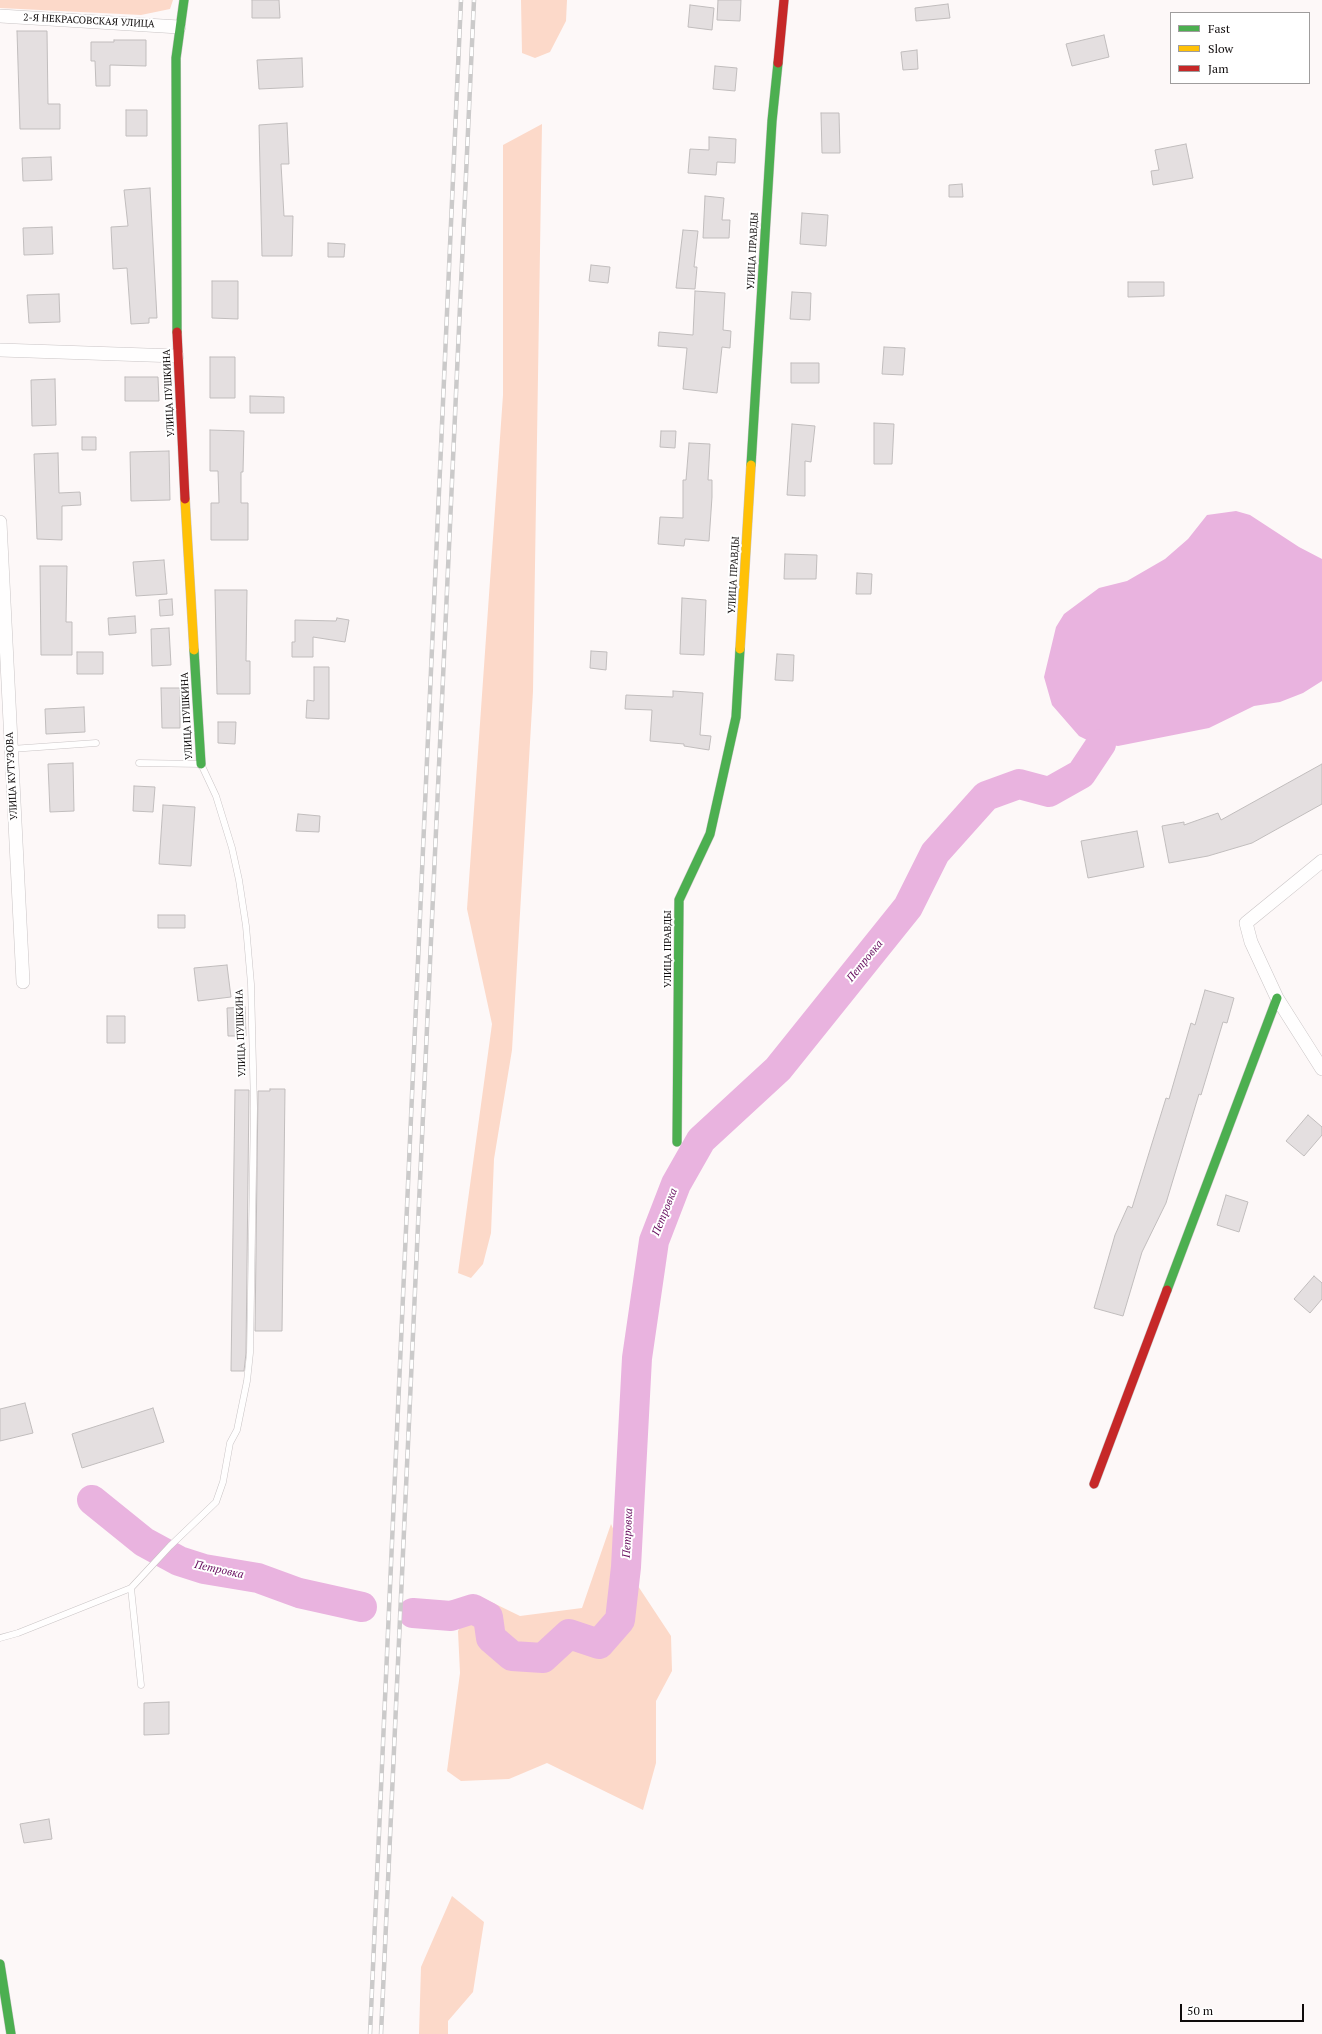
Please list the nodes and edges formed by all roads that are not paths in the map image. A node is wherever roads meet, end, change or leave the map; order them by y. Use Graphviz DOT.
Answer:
graph roads {
  1 [pos="184,0"];
  2 [pos="784,0"];
  3 [pos="0,16"];
  4 [pos="179,27"];
  5 [pos="0,350"];
  6 [pos="177,356"];
  7 [pos="0,522"];
  8 [pos="96,743"];
  9 [pos="5,749"];
  10 [pos="139,763"];
  11 [pos="201,764"];
  12 [pos="1322,861"];
  13 [pos="23,982"];
  14 [pos="1277,998"];
  15 [pos="1322,1069"];
  16 [pos="677,1142"];
  17 [pos="1094,1484"];
  18 [pos="131,1588"];
  19 [pos="0,1638"];
  20 [pos="141,1685"];
  21 [pos="0,1964"];
  22 [pos="11,2034"];
  1 -- 4 [label="street, УЛИЦА ПУШКИНА"];
  2 -- 16 [label="street, УЛИЦА ПРАВДЫ"];
  3 -- 4 [label="street, 2-Я НЕКРАСОВСКАЯ УЛИЦА"];
  4 -- 6 [label="street, УЛИЦА ПУШКИНА"];
  5 -- 6 [label="street"];
  6 -- 11 [label="street, УЛИЦА ПУШКИНА"];
  7 -- 9 [label="street, УЛИЦА КУТУЗОВА"];
  8 -- 9 [label="lane"];
  9 -- 13 [label="street, УЛИЦА КУТУЗОВА"];
  10 -- 11 [label="lane"];
  11 -- 18 [label="lane, УЛИЦА ПУШКИНА"];
  12 -- 14 [label="street"];
  14 -- 15 [label="street"];
  14 -- 17 [label="street"];
  18 -- 19 [label="lane"];
  18 -- 20 [label="lane"];
  21 -- 22 [label="street"];
}
